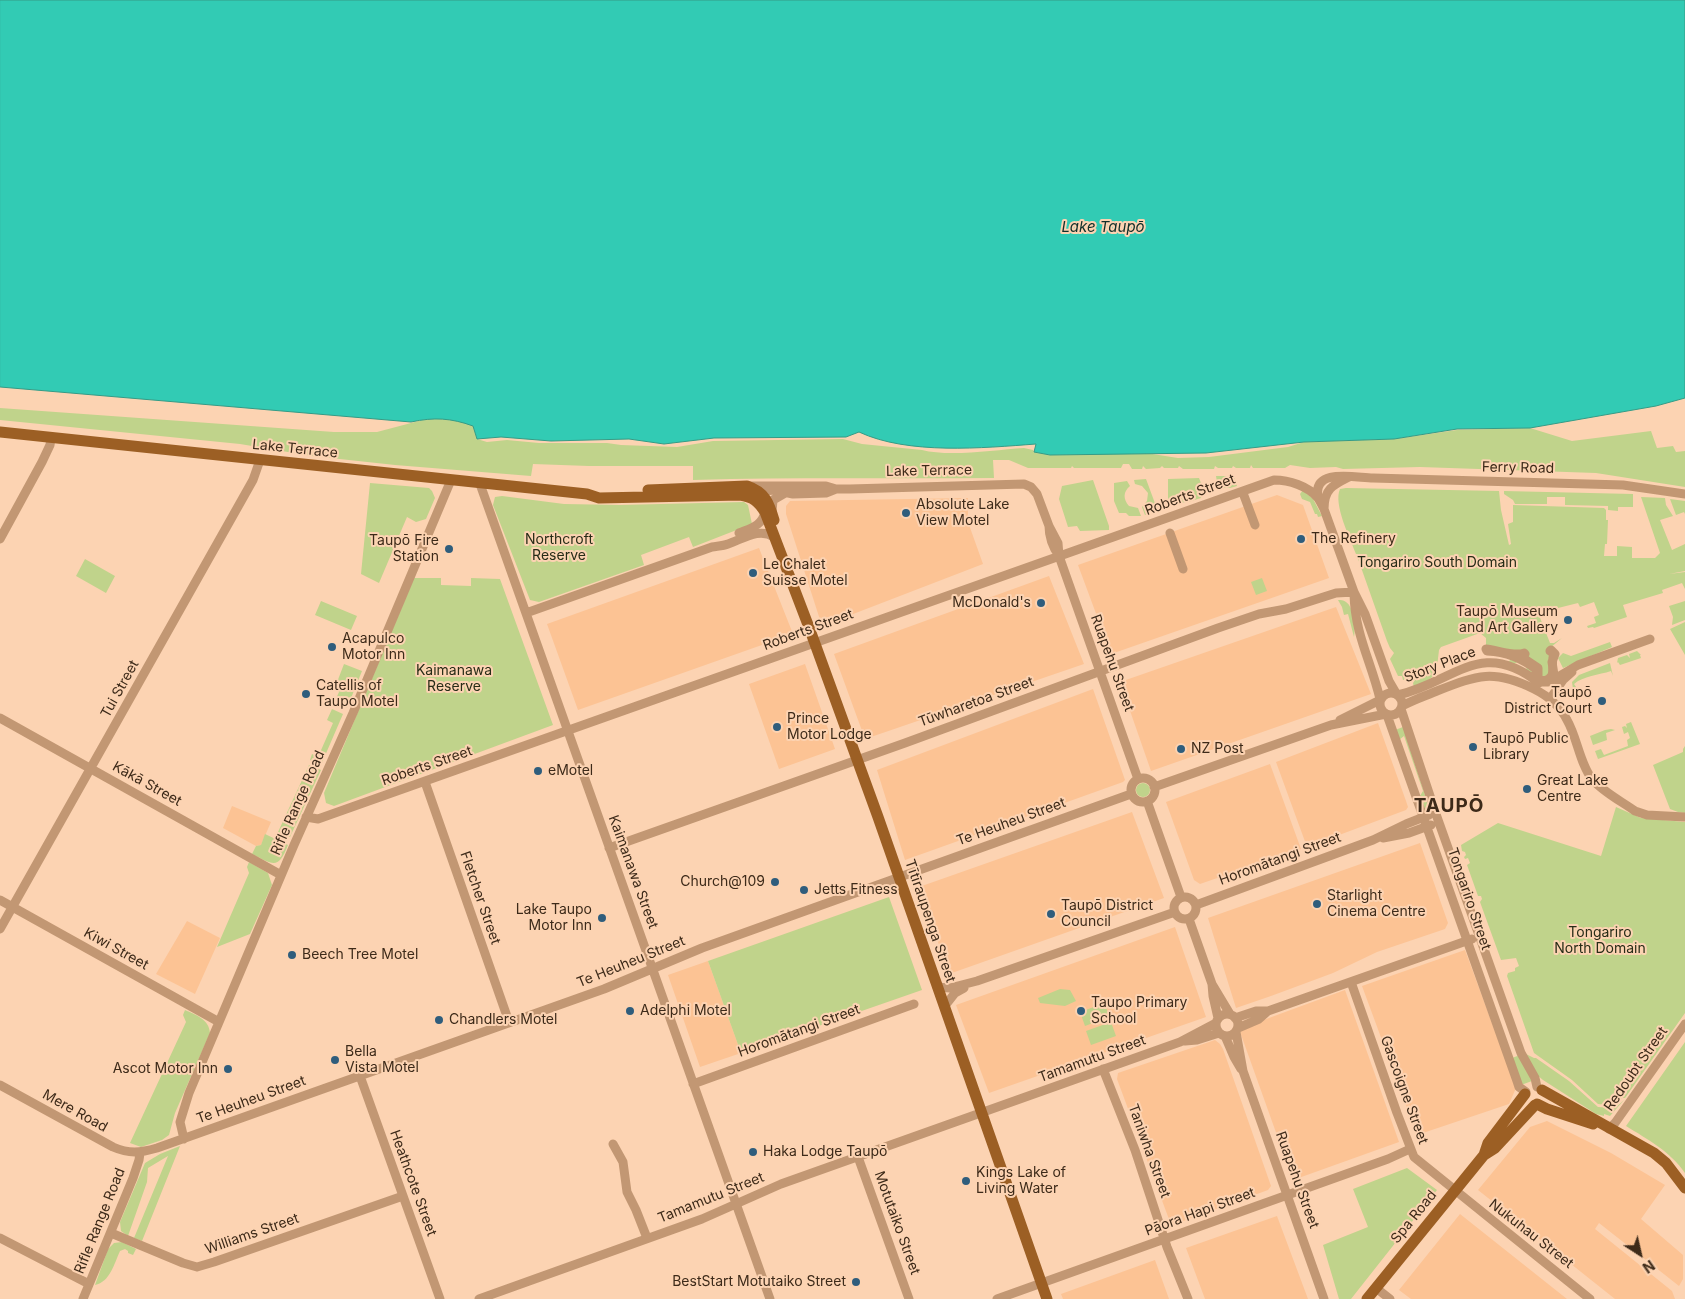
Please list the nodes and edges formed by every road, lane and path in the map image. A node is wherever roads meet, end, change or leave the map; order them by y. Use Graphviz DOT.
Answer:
graph roads {
  1 [pos="0,432"];
  2 [pos="51,438"];
  3 [pos="260,460"];
  4 [pos="1349,477"];
  5 [pos="451,480"];
  6 [pos="480,484"];
  7 [pos="1024,484"];
  8 [pos="747,486"];
  9 [pos="836,489"];
  10 [pos="762,492"];
  11 [pos="785,493"];
  12 [pos="1242,493"];
  13 [pos="587,494"];
  14 [pos="1685,494"];
  15 [pos="683,496"];
  16 [pos="1318,498"];
  17 [pos="1324,509"];
  18 [pos="768,512"];
  19 [pos="1255,526"];
  20 [pos="1170,533"];
  21 [pos="774,537"];
  22 [pos="0,539"];
  23 [pos="712,547"];
  24 [pos="782,554"];
  25 [pos="1059,556"];
  26 [pos="1184,569"];
  27 [pos="1354,592"];
  28 [pos="526,613"];
  29 [pos="1650,639"];
  30 [pos="814,642"];
  31 [pos="1551,650"];
  32 [pos="1589,661"];
  33 [pos="1100,671"];
  34 [pos="1542,690"];
  35 [pos="1397,694"];
  36 [pos="1380,699"];
  37 [pos="1550,699"];
  38 [pos="1402,708"];
  39 [pos="1386,714"];
  40 [pos="0,718"];
  41 [pos="1331,725"];
  42 [pos="568,730"];
  43 [pos="857,760"];
  44 [pos="90,768"];
  45 [pos="1138,779"];
  46 [pos="425,782"];
  47 [pos="1154,786"];
  48 [pos="1132,794"];
  49 [pos="1146,801"];
  50 [pos="1435,813"];
  51 [pos="306,817"];
  52 [pos="1424,817"];
  53 [pos="1685,817"];
  54 [pos="1439,822"];
  55 [pos="1427,826"];
  56 [pos="1373,840"];
  57 [pos="609,848"];
  58 [pos="281,875"];
  59 [pos="898,877"];
  60 [pos="1181,897"];
  61 [pos="0,900"];
  62 [pos="1196,905"];
  63 [pos="13,907"];
  64 [pos="1175,912"];
  65 [pos="1189,919"];
  66 [pos="0,929"];
  67 [pos="1480,936"];
  68 [pos="1467,940"];
  69 [pos="652,969"];
  70 [pos="977,981"];
  71 [pos="1351,982"];
  72 [pos="1212,984"];
  73 [pos="937,987"];
  74 [pos="914,1004"];
  75 [pos="944,1007"];
  76 [pos="1268,1011"];
  77 [pos="1233,1016"];
  78 [pos="1217,1021"];
  79 [pos="219,1022"];
  80 [pos="509,1022"];
  81 [pos="1685,1024"];
  82 [pos="1237,1030"];
  83 [pos="1222,1035"];
  84 [pos="1180,1042"];
  85 [pos="1103,1069"];
  86 [pos="1243,1071"];
  87 [pos="360,1076"];
  88 [pos="693,1084"];
  89 [pos="0,1085"];
  90 [pos="1540,1088"];
  91 [pos="1525,1093"];
  92 [pos="1536,1105"];
  93 [pos="981,1113"];
  94 [pos="1609,1129"];
  95 [pos="184,1139"];
  96 [pos="613,1144"];
  97 [pos="1410,1149"];
  98 [pos="140,1153"];
  99 [pos="1484,1155"];
  100 [pos="858,1157"];
  101 [pos="1685,1188"];
  102 [pos="1454,1191"];
  103 [pos="1287,1195"];
  104 [pos="403,1196"];
  105 [pos="736,1204"];
  106 [pos="111,1233"];
  107 [pos="0,1238"];
  108 [pos="647,1238"];
  109 [pos="1165,1239"];
  110 [pos="1042,1283"];
  111 [pos="89,1284"];
  112 [pos="1376,1288"];
  113 [pos="83,1299"];
  114 [pos="440,1299"];
  115 [pos="479,1299"];
  116 [pos="770,1299"];
  117 [pos="909,1299"];
  118 [pos="997,1299"];
  119 [pos="1047,1299"];
  120 [pos="1188,1299"];
  121 [pos="1324,1299"];
  122 [pos="1367,1299"];
  123 [pos="1390,1299"];
  124 [pos="1590,1299"];
  1 -- 2 [label="main road, Lake Terrace"];
  2 -- 3 [label="main road, Lake Terrace"];
  2 -- 22 [label="street"];
  3 -- 5 [label="main road, Lake Terrace"];
  3 -- 44 [label="street, Tui Street"];
  4 -- 14 [label="street, Ferry Road"];
  4 -- 16 [label="street, Ferry Road"];
  4 -- 17 [label="street"];
  5 -- 6 [label="main road, Lake Terrace"];
  5 -- 51 [label="street, Rifle Range Road"];
  6 -- 13 [label="main road, Lake Terrace"];
  6 -- 28 [label="street, Kaimanawa Street"];
  7 -- 9 [label="street, Lake Terrace"];
  7 -- 25 [label="street, Ruapehu Street"];
  8 -- 9 [label="street, Lake Terrace"];
  8 -- 10 [label="main road, Lake Terrace"];
  8 -- 13 [label="main road, Lake Terrace"];
  9 -- 11 [label="street, Lake Terrace"];
  10 -- 11 [label="street, Lake Terrace"];
  10 -- 15 [label="street, Lake Terrace"];
  10 -- 18 [label="main road, Tītīraupenga Street"];
  11 -- 18 [label="street"];
  12 -- 19 [label="street"];
  13 -- 15 [label="main road, Lake Terrace"];
  15 -- 18 [label="main road, Lake Terrace"];
  16 -- 17 [label="street"];
  16 -- 25 [label="street, Roberts Street"];
  17 -- 27 [label="street"];
  18 -- 21 [label="main road, Tītīraupenga Street"];
  18 -- 23 [label="street"];
  18 -- 24 [label="main road, Tītīraupenga Street"];
  20 -- 26 [label="street"];
  21 -- 23 [label="street"];
  21 -- 24 [label="main road, Tītīraupenga Street"];
  23 -- 28 [label="street"];
  24 -- 30 [label="main road, Tītīraupenga Street"];
  25 -- 30 [label="street, Roberts Street"];
  25 -- 33 [label="street, Ruapehu Street"];
  27 -- 33 [label="street, Tūwharetoa Street"];
  27 -- 35 [label="street"];
  27 -- 36 [label="street"];
  28 -- 42 [label="street, Kaimanawa Street"];
  29 -- 32 [label="street"];
  30 -- 42 [label="street, Roberts Street"];
  30 -- 43 [label="main road, Tītīraupenga Street"];
  31 -- 31 [label="street"];
  32 -- 34 [label="street"];
  32 -- 37 [label="street"];
  33 -- 43 [label="street, Tūwharetoa Street"];
  33 -- 45 [label="street, Ruapehu Street"];
  34 -- 35 [label="street, Story Place"];
  34 -- 37 [label="street, Story Place"];
  34 -- 38 [label="street, Story Place"];
  35 -- 36 [label="street"];
  35 -- 38 [label="street"];
  36 -- 39 [label="street"];
  36 -- 41 [label="street"];
  37 -- 53 [label="street, Story Place"];
  38 -- 39 [label="street"];
  38 -- 50 [label="street, Tongariro Street"];
  39 -- 41 [label="street"];
  39 -- 52 [label="street, Tongariro Street"];
  40 -- 44 [label="street, Kākā Street"];
  41 -- 47 [label="street"];
  42 -- 46 [label="street, Roberts Street"];
  42 -- 57 [label="street, Kaimanawa Street"];
  43 -- 57 [label="street, Tūwharetoa Street"];
  43 -- 59 [label="main road, Tītīraupenga Street"];
  44 -- 58 [label="street, Kākā Street"];
  44 -- 63 [label="street, Tui Street"];
  45 -- 47 [label="street"];
  45 -- 48 [label="street"];
  46 -- 51 [label="street, Roberts Street"];
  46 -- 80 [label="street, Fletcher Street"];
  47 -- 49 [label="street"];
  48 -- 49 [label="street"];
  48 -- 59 [label="street, Te Heuheu Street"];
  49 -- 60 [label="street"];
  50 -- 52 [label="street, Horomātangi Street"];
  50 -- 54 [label="street, Tongariro Street"];
  51 -- 58 [label="street, Rifle Range Road"];
  52 -- 55 [label="street, Tongariro Street"];
  52 -- 56 [label="street, Horomātangi Street"];
  54 -- 55 [label="street, Horomātangi Street"];
  54 -- 67 [label="street, Tongariro Street"];
  55 -- 56 [label="street, Horomātangi Street"];
  55 -- 68 [label="street, Tongariro Street"];
  56 -- 62 [label="street, Horomātangi Street"];
  57 -- 69 [label="street, Kaimanawa Street"];
  58 -- 79 [label="street, Rifle Range Road"];
  59 -- 69 [label="street, Te Heuheu Street"];
  59 -- 73 [label="main road, Tītīraupenga Street"];
  60 -- 62 [label="street"];
  60 -- 64 [label="street"];
  61 -- 63 [label="street, Kiwi Street"];
  62 -- 65 [label="street"];
  63 -- 66 [label="street, Tui Street"];
  63 -- 79 [label="street, Kiwi Street"];
  64 -- 65 [label="street"];
  64 -- 70 [label="street"];
  65 -- 72 [label="street"];
  67 -- 68 [label="street"];
  67 -- 90 [label="street, Tongariro Street"];
  68 -- 71 [label="street"];
  68 -- 91 [label="street, Tongariro Street"];
  69 -- 80 [label="street, Te Heuheu Street"];
  69 -- 88 [label="street, Kaimanawa Street"];
  70 -- 73 [label="street"];
  70 -- 75 [label="street"];
  71 -- 76 [label="street"];
  71 -- 97 [label="street, Gascoigne Street"];
  72 -- 77 [label="street"];
  72 -- 78 [label="street"];
  73 -- 75 [label="main road, Tītīraupenga Street"];
  74 -- 88 [label="street, Horomātangi Street"];
  75 -- 93 [label="main road, Tītīraupenga Street"];
  76 -- 77 [label="street"];
  76 -- 82 [label="street"];
  77 -- 78 [label="street"];
  77 -- 82 [label="street"];
  78 -- 83 [label="street"];
  78 -- 84 [label="street, Tamamutu Street"];
  79 -- 95 [label="street, Rifle Range Road"];
  80 -- 87 [label="street, Te Heuheu Street"];
  81 -- 94 [label="street, Redoubt Street"];
  82 -- 83 [label="street"];
  82 -- 86 [label="street, Ruapehu Street"];
  83 -- 84 [label="street, Tamamutu Street"];
  83 -- 86 [label="street, Ruapehu Street"];
  84 -- 85 [label="street, Tamamutu Street"];
  85 -- 93 [label="street, Tamamutu Street"];
  85 -- 109 [label="street, Taniwha Street"];
  86 -- 103 [label="street, Ruapehu Street"];
  87 -- 95 [label="street, Te Heuheu Street"];
  87 -- 104 [label="street, Heathcote Street"];
  88 -- 105 [label="street, Kaimanawa Street"];
  89 -- 98 [label="street, Mere Road"];
  90 -- 91 [label="main road"];
  90 -- 92 [label="main road"];
  90 -- 94 [label="main road"];
  91 -- 92 [label="main road"];
  91 -- 99 [label="main road, Spa Road"];
  92 -- 94 [label="main road"];
  92 -- 99 [label="main road, Spa Road"];
  93 -- 100 [label="street, Tamamutu Street"];
  93 -- 110 [label="main road, Tītīraupenga Street"];
  94 -- 101 [label="main road"];
  95 -- 98 [label="street, Te Heuheu Street"];
  96 -- 108 [label="street"];
  97 -- 102 [label="street, Gascoigne Street"];
  97 -- 103 [label="street, Pāora Hapi Street"];
  98 -- 106 [label="street, Rifle Range Road"];
  99 -- 102 [label="main road, Spa Road"];
  100 -- 105 [label="street, Tamamutu Street"];
  100 -- 117 [label="street, Motutaiko Street"];
  102 -- 112 [label="main road, Spa Road"];
  102 -- 124 [label="street, Nukuhau Street"];
  103 -- 109 [label="street, Pāora Hapi Street"];
  103 -- 121 [label="street, Ruapehu Street"];
  104 -- 106 [label="street, Williams Street"];
  104 -- 114 [label="street, Heathcote Street"];
  105 -- 108 [label="street, Tamamutu Street"];
  105 -- 116 [label="street, Kaimanawa Street"];
  106 -- 111 [label="street, Rifle Range Road"];
  107 -- 111 [label="street"];
  108 -- 115 [label="street, Tamamutu Street"];
  109 -- 110 [label="street, Pāora Hapi Street"];
  109 -- 120 [label="street, Taniwha Street"];
  110 -- 118 [label="street, Pāora Hapi Street"];
  110 -- 119 [label="main road, Tītīraupenga Street"];
  111 -- 113 [label="street, Rifle Range Road"];
  112 -- 122 [label="main road, Spa Road"];
  112 -- 123 [label="street"];
}
